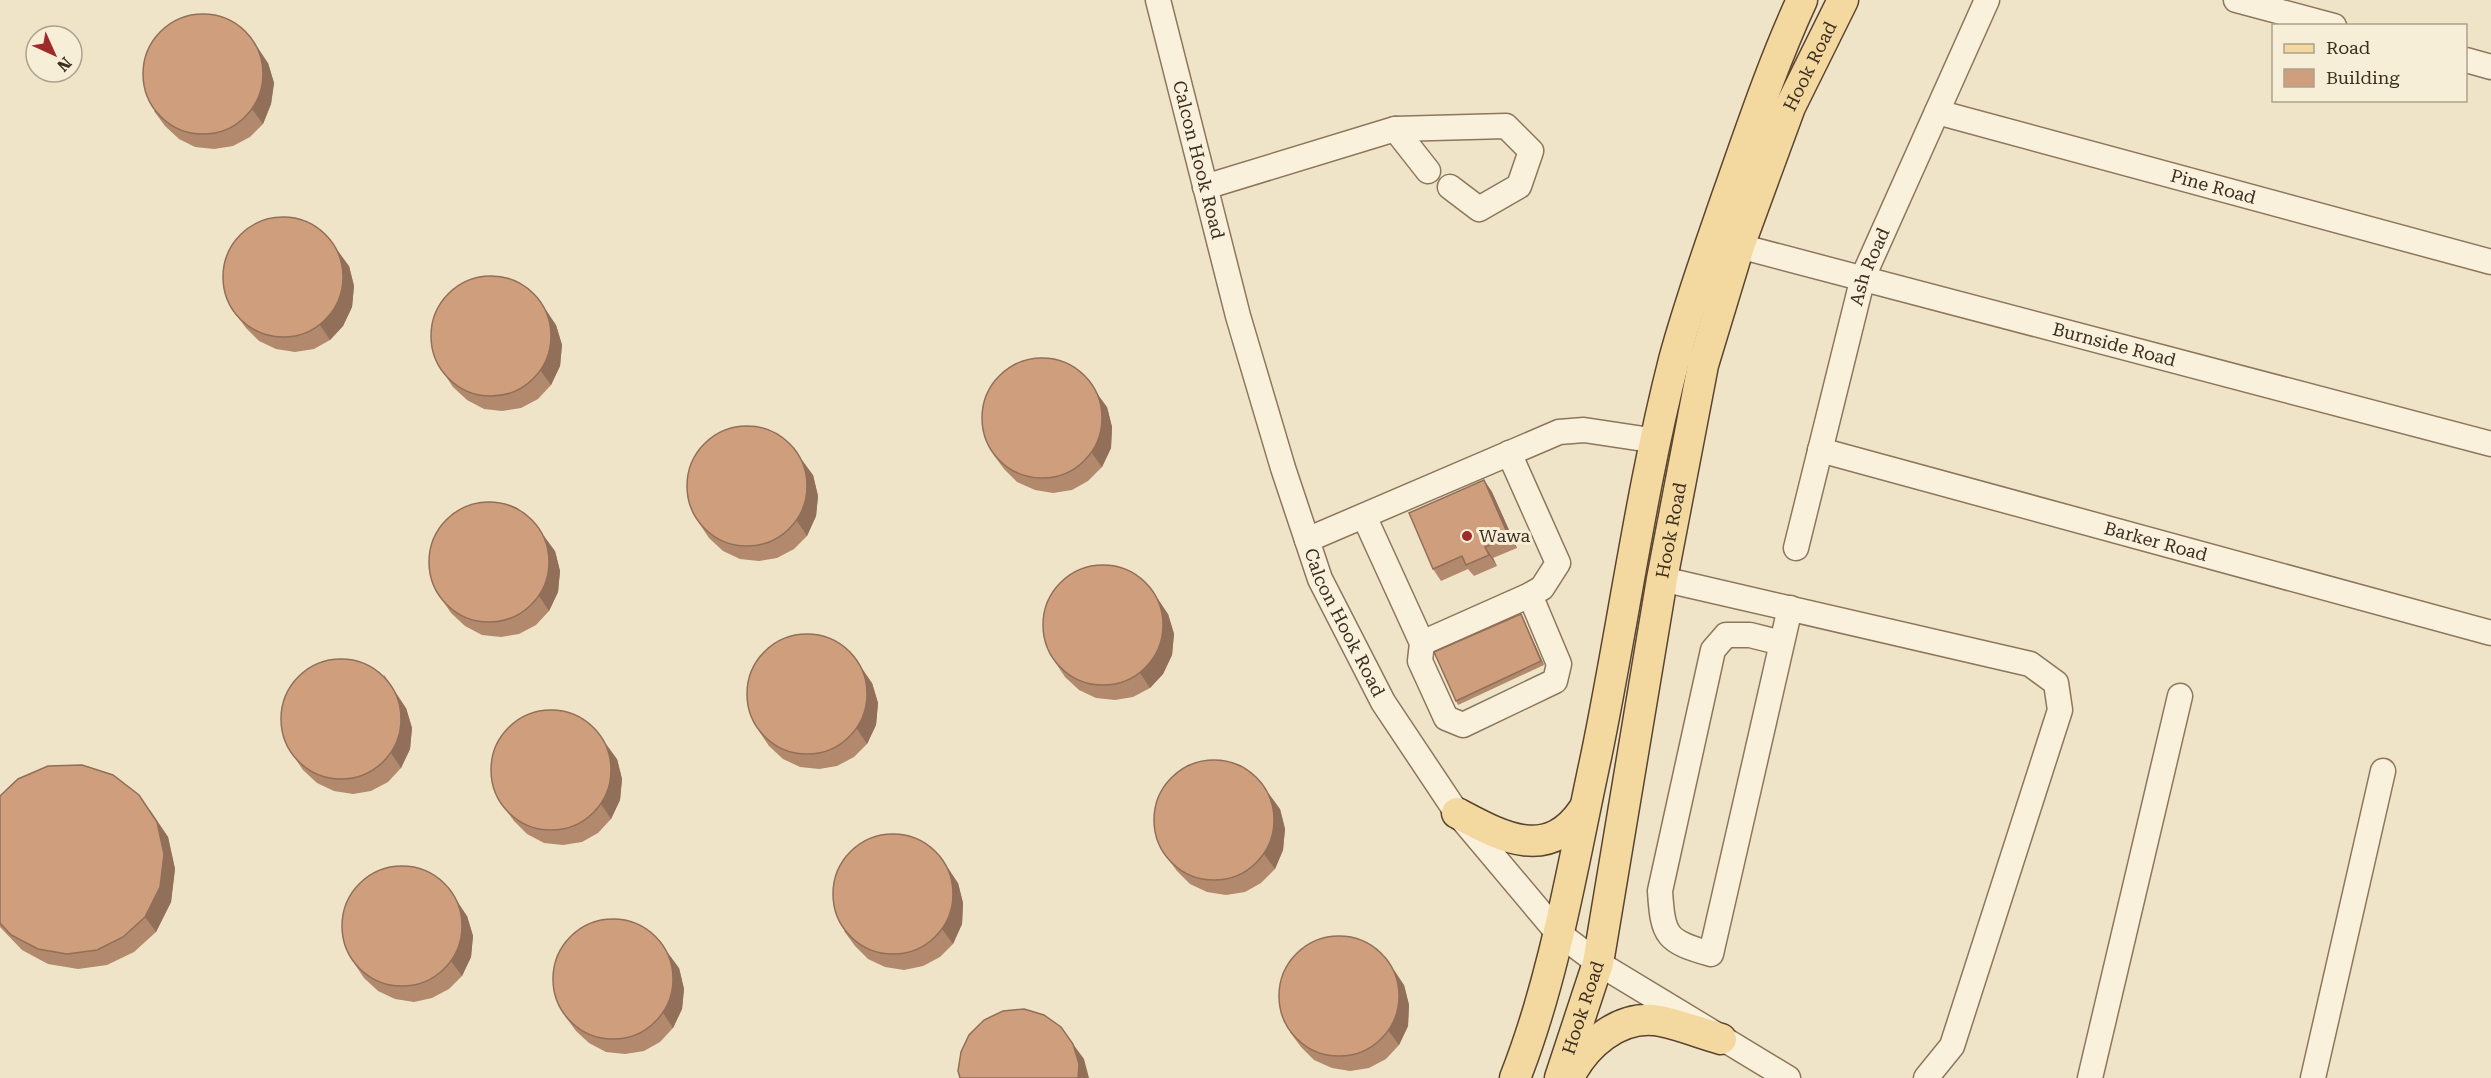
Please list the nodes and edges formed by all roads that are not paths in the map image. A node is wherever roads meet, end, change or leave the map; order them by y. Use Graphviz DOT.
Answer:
graph roads {
  1 [pos="1158,0"];
  2 [pos="1802,0"];
  3 [pos="1843,0"];
  4 [pos="1987,0"];
  5 [pos="2236,0"];
  6 [pos="2280,5"];
  7 [pos="2329,24"];
  8 [pos="2467,60"];
  9 [pos="2491,67"];
  10 [pos="1937,112"];
  11 [pos="1395,129"];
  12 [pos="1428,171"];
  13 [pos="1205,187"];
  14 [pos="1450,187"];
  15 [pos="1739,246"];
  16 [pos="2491,262"];
  17 [pos="1863,277"];
  18 [pos="1657,441"];
  19 [pos="2491,444"];
  20 [pos="1820,450"];
  21 [pos="1509,453"];
  22 [pos="1364,516"];
  23 [pos="1307,540"];
  24 [pos="1796,548"];
  25 [pos="1662,579"];
  26 [pos="1530,595"];
  27 [pos="1790,608"];
  28 [pos="2491,633"];
  29 [pos="1422,643"];
  30 [pos="1782,643"];
  31 [pos="2180,696"];
  32 [pos="2383,771"];
  33 [pos="1584,809"];
  34 [pos="1457,813"];
  35 [pos="1557,932"];
  36 [pos="1599,963"];
  37 [pos="1721,1039"];
  38 [pos="1515,1078"];
  39 [pos="1560,1078"];
  40 [pos="1568,1078"];
  41 [pos="1788,1078"];
  42 [pos="1926,1078"];
  43 [pos="2090,1078"];
  44 [pos="2313,1078"];
  1 -- 13 [label="street, Calcon Hook Road"];
  2 -- 18 [label="main road, Hook Road"];
  3 -- 15 [label="main road, Hook Road"];
  4 -- 10 [label="street, Ash Road"];
  5 -- 6 [label="street"];
  6 -- 7 [label="street"];
  8 -- 9 [label="street"];
  10 -- 16 [label="street, Pine Road"];
  10 -- 17 [label="street, Ash Road"];
  11 -- 12 [label="street"];
  11 -- 13 [label="street"];
  11 -- 14 [label="street"];
  13 -- 23 [label="street, Calcon Hook Road"];
  15 -- 17 [label="street, Burnside Road"];
  15 -- 25 [label="main road, Hook Road"];
  17 -- 19 [label="street, Burnside Road"];
  17 -- 20 [label="street, Ash Road"];
  18 -- 21 [label="street"];
  18 -- 33 [label="main road, Hook Road"];
  20 -- 24 [label="street, Ash Road"];
  20 -- 28 [label="street, Barker Road"];
  21 -- 22 [label="street"];
  21 -- 26 [label="street"];
  22 -- 23 [label="street"];
  22 -- 29 [label="street"];
  23 -- 34 [label="street, Calcon Hook Road"];
  25 -- 27 [label="street"];
  25 -- 36 [label="main road, Hook Road"];
  26 -- 29 [label="street"];
  26 -- 29 [label="street"];
  27 -- 30 [label="street"];
  27 -- 42 [label="street"];
  30 -- 30 [label="street"];
  31 -- 43 [label="street"];
  32 -- 44 [label="street"];
  33 -- 34 [label="main road"];
  33 -- 35 [label="main road, Hook Road"];
  34 -- 35 [label="street, Calcon Hook Road"];
  35 -- 36 [label="street, Calcon Hook Road"];
  35 -- 38 [label="main road, Hook Road"];
  36 -- 37 [label="street, Calcon Hook Road"];
  36 -- 39 [label="main road, Hook Road"];
  37 -- 40 [label="main road"];
  37 -- 41 [label="street, Calcon Hook Road"];
}
